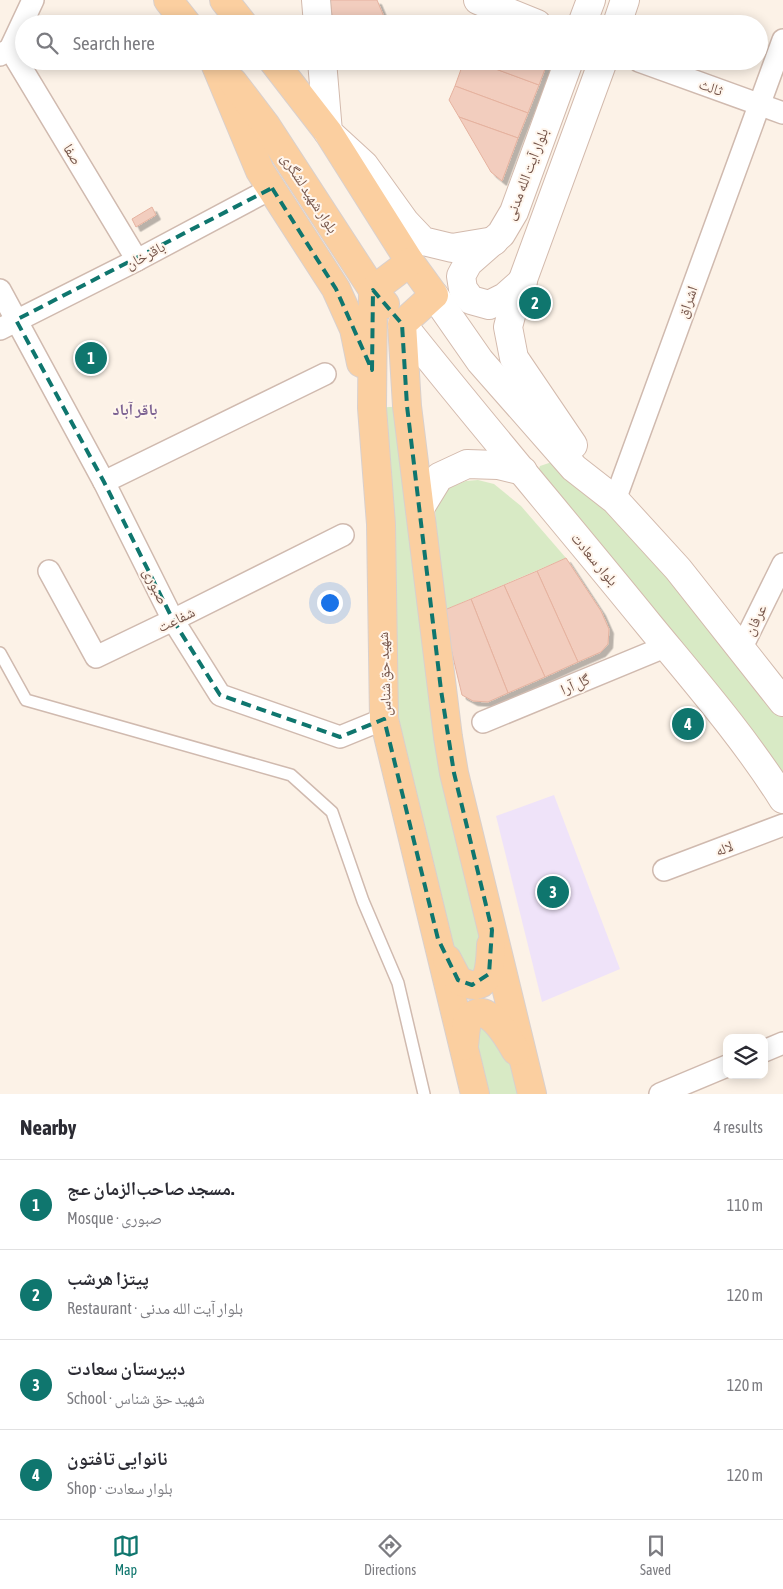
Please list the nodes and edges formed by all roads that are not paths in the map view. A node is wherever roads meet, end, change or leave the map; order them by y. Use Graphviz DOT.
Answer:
graph roads {
  1 [pos="33,0"];
  2 [pos="168,0"];
  3 [pos="224,0"];
  4 [pos="316,0"];
  5 [pos="478,0"];
  6 [pos="591,0"];
  7 [pos="625,0"];
  8 [pos="25,15"];
  9 [pos="180,15"];
  10 [pos="236,15"];
  11 [pos="317,15"];
  12 [pos="514,15"];
  13 [pos="585,15"];
  14 [pos="620,15"];
  15 [pos="15,33"];
  16 [pos="783,40"];
  17 [pos="5,52"];
  18 [pos="15,68"];
  19 [pos="16,70"];
  20 [pos="219,70"];
  21 [pos="222,70"];
  22 [pos="279,70"];
  23 [pos="323,70"];
  24 [pos="566,70"];
  25 [pos="600,70"];
  26 [pos="664,70"];
  27 [pos="759,105"];
  28 [pos="783,113"];
  29 [pos="328,132"];
  30 [pos="272,188"];
  31 [pos="494,241"];
  32 [pos="137,260"];
  33 [pos="410,262"];
  34 [pos="522,280"];
  35 [pos="0,290"];
  36 [pos="373,290"];
  37 [pos="434,296"];
  38 [pos="8,324"];
  39 [pos="402,324"];
  40 [pos="325,374"];
  41 [pos="372,408"];
  42 [pos="522,471"];
  43 [pos="104,482"];
  44 [pos="614,500"];
  45 [pos="420,508"];
  46 [pos="343,535"];
  47 [pos="783,564"];
  48 [pos="49,571"];
  49 [pos="173,620"];
  50 [pos="661,638"];
  51 [pos="741,649"];
  52 [pos="0,653"];
  53 [pos="783,702"];
  54 [pos="384,719"];
  55 [pos="483,722"];
  56 [pos="783,773"];
  57 [pos="783,799"];
  58 [pos="783,825"];
  59 [pos="664,870"];
  60 [pos="492,930"];
  61 [pos="438,939"];
  62 [pos="783,1043"];
  63 [pos="464,1048"];
  64 [pos="768,1049"];
  65 [pos="723,1068"];
  66 [pos="529,1082"];
  67 [pos="424,1094"];
  68 [pos="475,1094"];
  69 [pos="660,1094"];
  1 -- 8 [label="street, صفا"];
  2 -- 9 [label="main road"];
  3 -- 10 [label="main road"];
  4 -- 11 [label="main road"];
  5 -- 12 [label="main road"];
  6 -- 13 [label="main road"];
  7 -- 14 [label="main road"];
  15 -- 17 [label="street, صفا"];
  16 -- 27 [label="street, اشراق"];
  17 -- 18 [label="street, صفا"];
  19 -- 32 [label="street, صفا"];
  20 -- 30 [label="main road"];
  21 -- 36 [label="main road, بلوار شهید لشگری"];
  22 -- 29 [label="main road"];
  23 -- 29 [label="main road"];
  24 -- 31 [label="main road, بلوار آیت الله مدنی"];
  25 -- 34 [label="main road, بلوار آیت الله مدنی"];
  26 -- 27 [label="street, ثالث"];
  27 -- 28 [label="street, ثالث"];
  27 -- 44 [label="street, اشراق"];
  29 -- 31 [label="main road"];
  29 -- 33 [label="main road"];
  30 -- 32 [label="street, باقرخان"];
  30 -- 41 [label="main road"];
  31 -- 34 [label="main road, بلوار آیت الله مدنی"];
  32 -- 38 [label="street, باقرخان"];
  33 -- 36 [label="main road"];
  33 -- 37 [label="main road"];
  34 -- 44 [label="main road, بلوار آیت الله مدنی"];
  35 -- 38 [label="street, صبوری"];
  36 -- 39 [label="main road, بلوار شهید لشگری"];
  36 -- 41 [label="main road, شهید حق شناس"];
  37 -- 39 [label="main road"];
  37 -- 44 [label="main road"];
  38 -- 43 [label="street, صبوری"];
  39 -- 42 [label="main road, بلوار سعادت"];
  39 -- 45 [label="main road"];
  40 -- 43 [label="street"];
  41 -- 54 [label="main road, شهید حق شناس"];
  42 -- 45 [label="main road"];
  42 -- 50 [label="main road, بلوار سعادت"];
  43 -- 49 [label="street, صبوری"];
  44 -- 51 [label="main road"];
  45 -- 60 [label="main road"];
  46 -- 49 [label="street, شفاعت"];
  47 -- 51 [label="street, عرفان"];
  48 -- 49 [label="street, شفاعت"];
  49 -- 54 [label="street, صبوری"];
  50 -- 55 [label="street, گل آرا"];
  50 -- 56 [label="main road"];
  50 -- 57 [label="main road, بلوار سعادت"];
  51 -- 53 [label="main road"];
  52 -- 67 [label="lane"];
  54 -- 61 [label="main road, شهید حق شناس"];
  58 -- 59 [label="street, لاله"];
  60 -- 61 [label="main road"];
  60 -- 66 [label="main road"];
  61 -- 63 [label="main road, شهید حق شناس"];
  62 -- 64 [label="street"];
  63 -- 66 [label="main road"];
  63 -- 68 [label="main road, شهید حق شناس"];
  65 -- 69 [label="street"];
}
